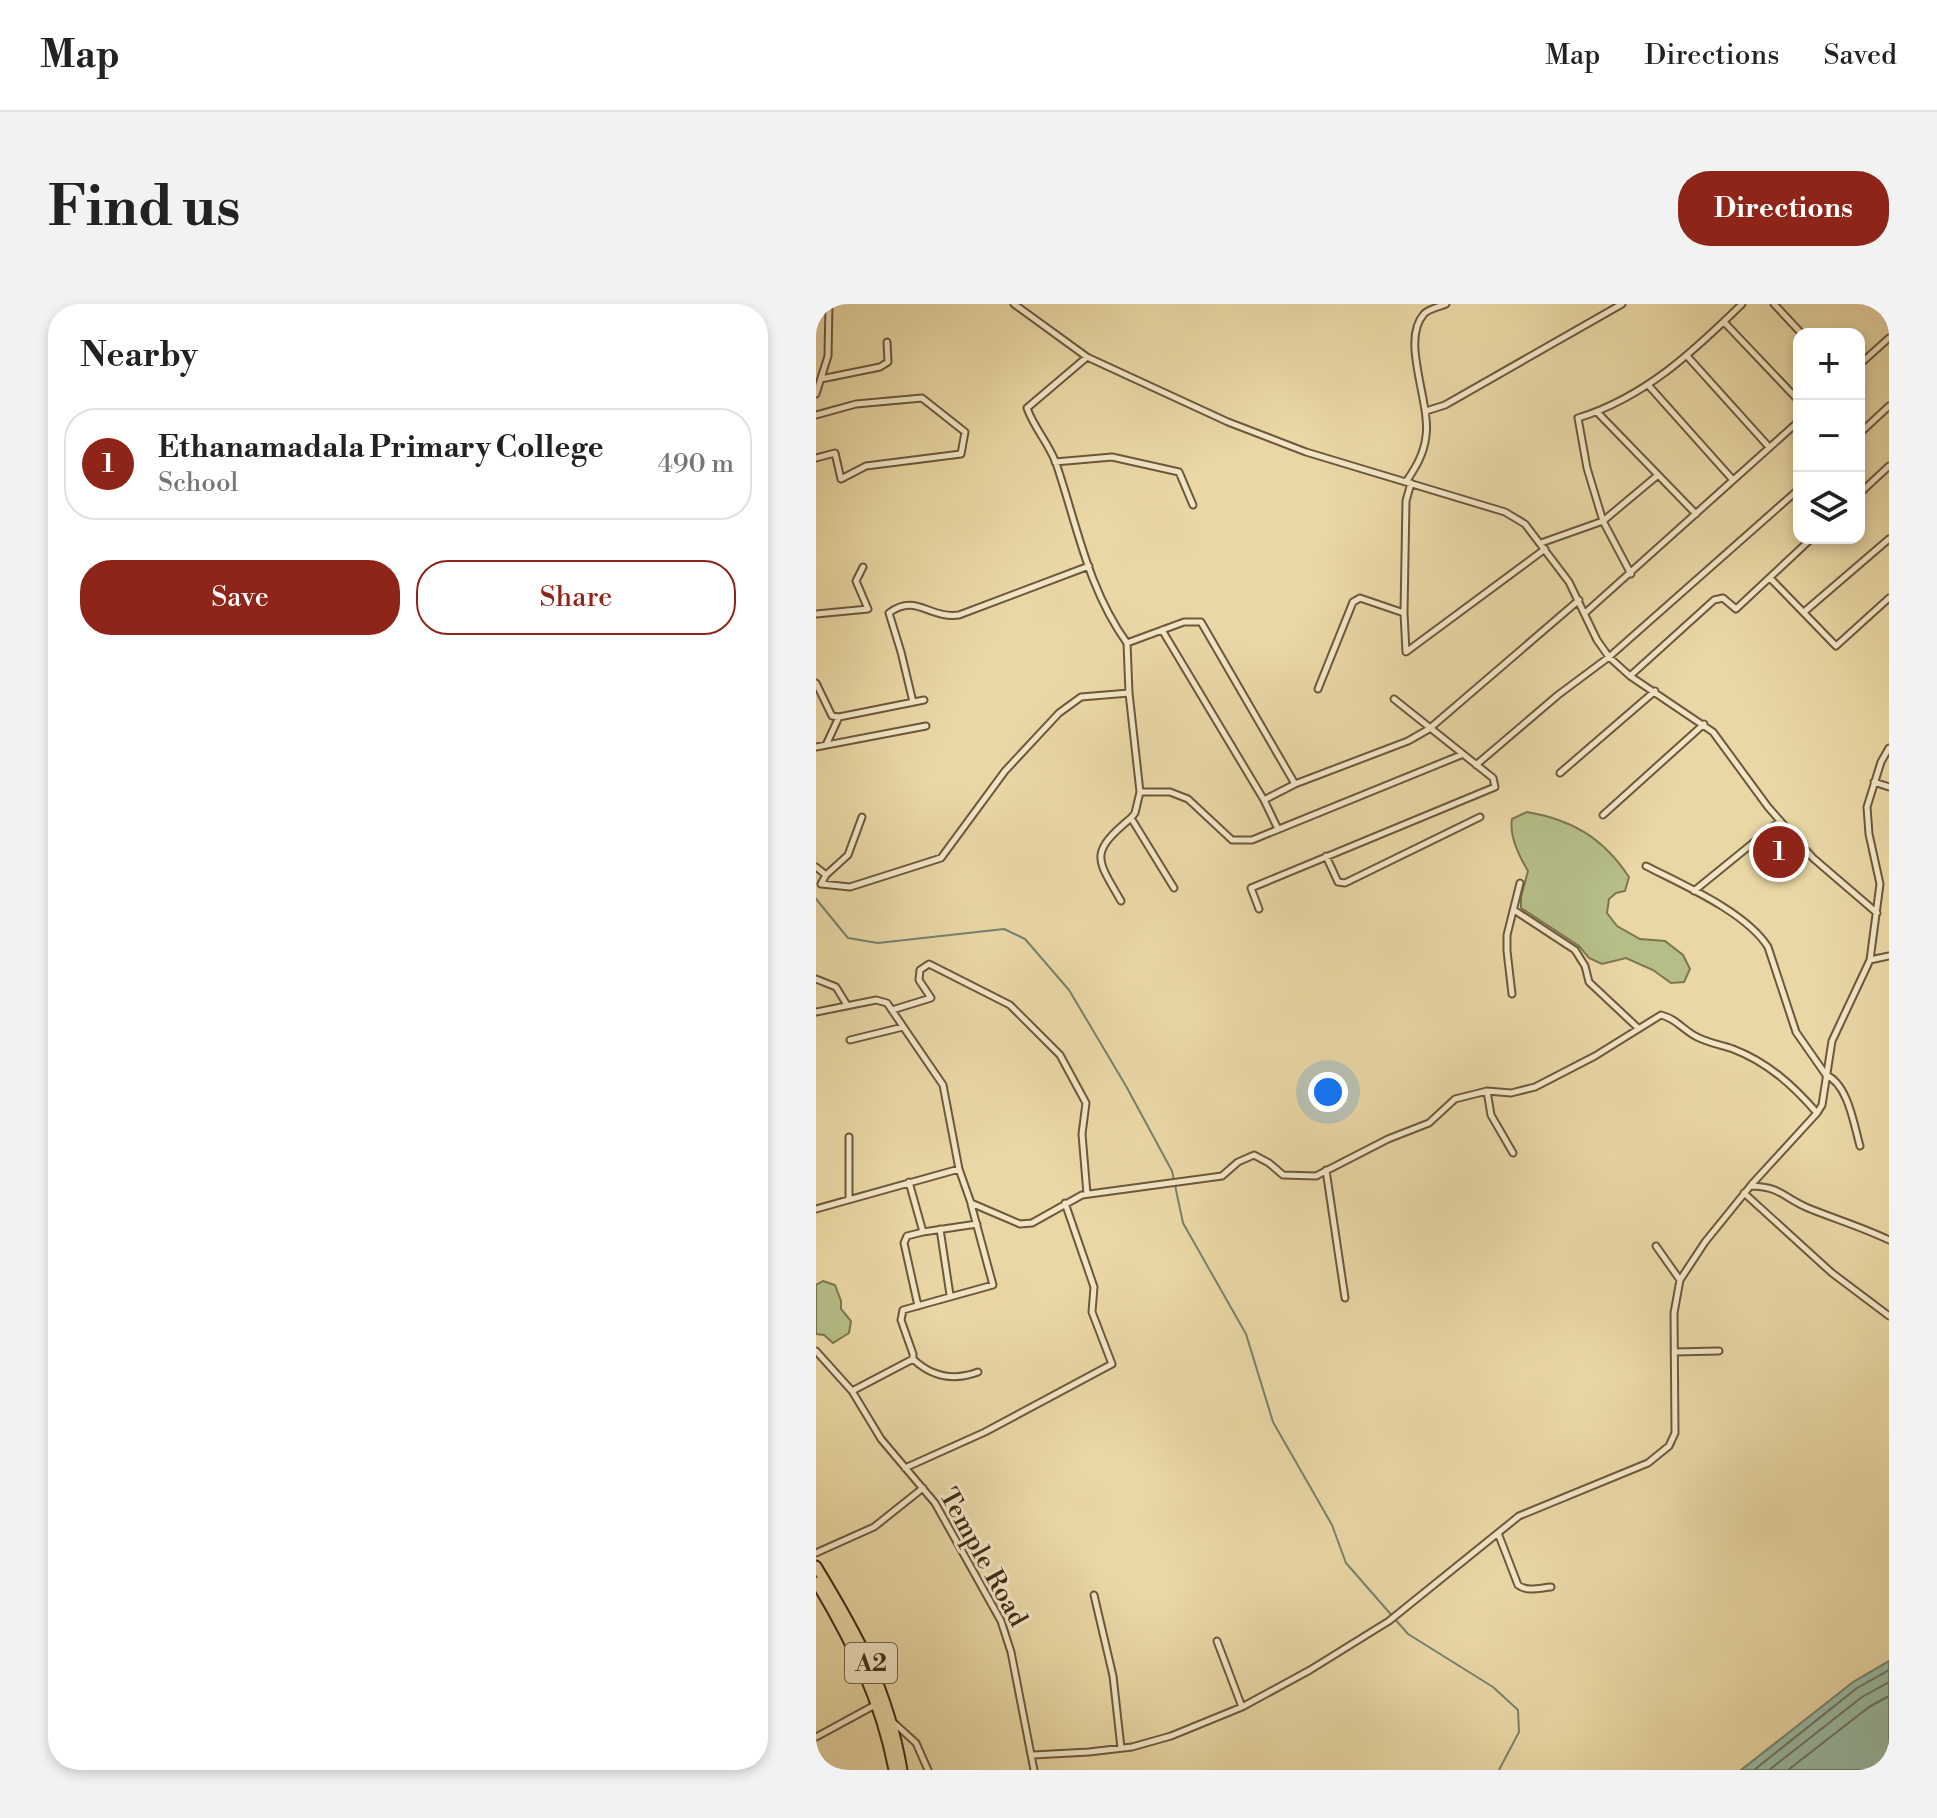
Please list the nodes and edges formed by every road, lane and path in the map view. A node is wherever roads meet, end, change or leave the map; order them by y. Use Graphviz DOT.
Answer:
graph roads {
  1 [pos="829,304"];
  2 [pos="1014,304"];
  3 [pos="1418,304"];
  4 [pos="1446,304"];
  5 [pos="1622,304"];
  6 [pos="1742,304"];
  7 [pos="1774,304"];
  8 [pos="1425,312"];
  9 [pos="1724,322"];
  10 [pos="1796,328"];
  11 [pos="1888,340"];
  12 [pos="887,342"];
  13 [pos="1687,356"];
  14 [pos="1087,357"];
  15 [pos="1865,360"];
  16 [pos="821,379"];
  17 [pos="1649,386"];
  18 [pos="816,394"];
  19 [pos="1798,400"];
  20 [pos="1889,406"];
  21 [pos="1426,411"];
  22 [pos="1597,412"];
  23 [pos="816,415"];
  24 [pos="1793,426"];
  25 [pos="1865,428"];
  26 [pos="1769,447"];
  27 [pos="816,458"];
  28 [pos="1055,462"];
  29 [pos="1889,466"];
  30 [pos="1658,475"];
  31 [pos="1733,480"];
  32 [pos="1409,482"];
  33 [pos="1865,488"];
  34 [pos="1793,494"];
  35 [pos="1193,505"];
  36 [pos="1696,514"];
  37 [pos="1603,521"];
  38 [pos="1889,539"];
  39 [pos="1806,544"];
  40 [pos="1543,546"];
  41 [pos="1089,566"];
  42 [pos="863,567"];
  43 [pos="1631,574"];
  44 [pos="1770,578"];
  45 [pos="1889,598"];
  46 [pos="1579,600"];
  47 [pos="1804,612"];
  48 [pos="1404,613"];
  49 [pos="1585,613"];
  50 [pos="816,614"];
  51 [pos="1162,630"];
  52 [pos="1127,643"];
  53 [pos="1609,657"];
  54 [pos="1630,676"];
  55 [pos="816,683"];
  56 [pos="1318,689"];
  57 [pos="1655,691"];
  58 [pos="1129,693"];
  59 [pos="1394,699"];
  60 [pos="924,700"];
  61 [pos="913,702"];
  62 [pos="839,717"];
  63 [pos="1704,724"];
  64 [pos="926,726"];
  65 [pos="1429,729"];
  66 [pos="825,745"];
  67 [pos="816,747"];
  68 [pos="1889,748"];
  69 [pos="1461,755"];
  70 [pos="1476,765"];
  71 [pos="1560,773"];
  72 [pos="1874,782"];
  73 [pos="1295,784"];
  74 [pos="1889,787"];
  75 [pos="1140,792"];
  76 [pos="1264,800"];
  77 [pos="1603,815"];
  78 [pos="862,817"];
  79 [pos="1480,817"];
  80 [pos="1131,818"];
  81 [pos="1780,821"];
  82 [pos="1278,829"];
  83 [pos="1326,856"];
  84 [pos="1646,866"];
  85 [pos="816,867"];
  86 [pos="826,875"];
  87 [pos="1520,883"];
  88 [pos="1174,888"];
  89 [pos="1694,891"];
  90 [pos="1121,901"];
  91 [pos="1259,909"];
  92 [pos="1514,910"];
  93 [pos="1877,913"];
  94 [pos="1889,956"];
  95 [pos="1870,960"];
  96 [pos="816,979"];
  97 [pos="1512,994"];
  98 [pos="847,1005"];
  99 [pos="892,1010"];
  100 [pos="816,1012"];
  101 [pos="903,1027"];
  102 [pos="1638,1028"];
  103 [pos="850,1040"];
  104 [pos="1826,1075"];
  105 [pos="1487,1091"];
  106 [pos="1817,1113"];
  107 [pos="849,1137"];
  108 [pos="1860,1146"];
  109 [pos="1513,1153"];
  110 [pos="959,1169"];
  111 [pos="1326,1170"];
  112 [pos="909,1182"];
  113 [pos="1750,1186"];
  114 [pos="1744,1193"];
  115 [pos="1087,1194"];
  116 [pos="849,1199"];
  117 [pos="971,1203"];
  118 [pos="1065,1203"];
  119 [pos="816,1209"];
  120 [pos="977,1224"];
  121 [pos="940,1229"];
  122 [pos="923,1232"];
  123 [pos="1889,1240"];
  124 [pos="1656,1246"];
  125 [pos="1680,1280"];
  126 [pos="950,1295"];
  127 [pos="1345,1298"];
  128 [pos="918,1306"];
  129 [pos="1889,1316"];
  130 [pos="816,1351"];
  131 [pos="1719,1351"];
  132 [pos="1674,1352"];
  133 [pos="913,1359"];
  134 [pos="978,1372"];
  135 [pos="852,1391"];
  136 [pos="905,1468"];
  137 [pos="923,1488"];
  138 [pos="1498,1533"];
  139 [pos="816,1553"];
  140 [pos="816,1566"];
  141 [pos="816,1582"];
  142 [pos="1551,1587"];
  143 [pos="1094,1595"];
  144 [pos="832,1600"];
  145 [pos="816,1605"];
  146 [pos="1217,1641"];
  147 [pos="881,1702"];
  148 [pos="1242,1707"];
  149 [pos="889,1724"];
  150 [pos="816,1737"];
  151 [pos="1121,1748"];
  152 [pos="1033,1755"];
  153 [pos="894,1770"];
  154 [pos="902,1770"];
  155 [pos="928,1770"];
  156 [pos="1034,1770"];
  1 -- 16 [label="street"];
  2 -- 14 [label="street"];
  3 -- 8 [label="street"];
  4 -- 8 [label="street"];
  5 -- 21 [label="street"];
  6 -- 9 [label="street"];
  7 -- 10 [label="street"];
  8 -- 21 [label="street"];
  9 -- 13 [label="street"];
  9 -- 19 [label="street"];
  11 -- 15 [label="street"];
  12 -- 16 [label="street"];
  13 -- 17 [label="street"];
  13 -- 26 [label="street"];
  14 -- 28 [label="street"];
  14 -- 32 [label="street"];
  16 -- 18 [label="street"];
  17 -- 22 [label="street"];
  17 -- 31 [label="street"];
  20 -- 25 [label="street"];
  21 -- 32 [label="street"];
  22 -- 30 [label="street"];
  22 -- 37 [label="street"];
  23 -- 27 [label="street"];
  24 -- 26 [label="street"];
  26 -- 31 [label="street"];
  28 -- 35 [label="street"];
  28 -- 41 [label="street"];
  29 -- 33 [label="street"];
  30 -- 36 [label="street"];
  30 -- 37 [label="street"];
  31 -- 36 [label="street"];
  32 -- 40 [label="street"];
  32 -- 48 [label="street"];
  34 -- 53 [label="street"];
  36 -- 43 [label="street"];
  37 -- 40 [label="street"];
  37 -- 43 [label="street"];
  38 -- 47 [label="street"];
  39 -- 44 [label="street"];
  40 -- 46 [label="street"];
  40 -- 48 [label="street"];
  41 -- 52 [label="street"];
  41 -- 61 [label="street"];
  42 -- 50 [label="street"];
  43 -- 49 [label="street"];
  44 -- 47 [label="street"];
  44 -- 54 [label="street"];
  45 -- 47 [label="street"];
  46 -- 49 [label="street"];
  46 -- 65 [label="street"];
  48 -- 56 [label="street"];
  49 -- 53 [label="street"];
  51 -- 52 [label="street"];
  51 -- 73 [label="street"];
  51 -- 76 [label="street"];
  52 -- 58 [label="street"];
  53 -- 54 [label="street"];
  53 -- 70 [label="street"];
  54 -- 57 [label="street"];
  55 -- 62 [label="street"];
  57 -- 63 [label="street"];
  57 -- 71 [label="street"];
  58 -- 75 [label="street"];
  58 -- 86 [label="street"];
  59 -- 65 [label="street"];
  60 -- 61 [label="street"];
  61 -- 62 [label="street"];
  62 -- 66 [label="street"];
  63 -- 77 [label="street"];
  63 -- 81 [label="street"];
  64 -- 66 [label="street"];
  65 -- 69 [label="street"];
  65 -- 73 [label="street"];
  66 -- 67 [label="street"];
  68 -- 72 [label="street"];
  69 -- 70 [label="street"];
  69 -- 82 [label="street"];
  70 -- 83 [label="street"];
  72 -- 74 [label="street"];
  72 -- 93 [label="street"];
  73 -- 76 [label="street"];
  75 -- 80 [label="street"];
  75 -- 82 [label="street"];
  76 -- 82 [label="street"];
  78 -- 86 [label="street"];
  79 -- 83 [label="street"];
  80 -- 88 [label="street"];
  80 -- 90 [label="street"];
  81 -- 89 [label="street"];
  81 -- 93 [label="street"];
  83 -- 91 [label="street"];
  84 -- 89 [label="street"];
  85 -- 86 [label="street"];
  87 -- 92 [label="street"];
  89 -- 104 [label="street"];
  92 -- 97 [label="street"];
  92 -- 102 [label="street"];
  93 -- 95 [label="street"];
  94 -- 95 [label="street"];
  95 -- 104 [label="street"];
  96 -- 98 [label="street"];
  98 -- 99 [label="street"];
  98 -- 100 [label="street"];
  99 -- 101 [label="street"];
  99 -- 115 [label="street"];
  101 -- 103 [label="street"];
  101 -- 110 [label="street"];
  102 -- 105 [label="street"];
  102 -- 106 [label="street"];
  104 -- 106 [label="street"];
  104 -- 108 [label="street"];
  105 -- 109 [label="street"];
  105 -- 111 [label="street"];
  106 -- 113 [label="street"];
  107 -- 116 [label="street"];
  110 -- 112 [label="street"];
  110 -- 117 [label="street"];
  111 -- 115 [label="street"];
  111 -- 127 [label="street"];
  112 -- 116 [label="street"];
  112 -- 122 [label="street"];
  113 -- 114 [label="street"];
  113 -- 123 [label="street"];
  114 -- 125 [label="street"];
  114 -- 129 [label="street"];
  115 -- 118 [label="street"];
  116 -- 119 [label="street"];
  117 -- 118 [label="street"];
  117 -- 120 [label="street"];
  118 -- 136 [label="street"];
  120 -- 121 [label="street"];
  120 -- 126 [label="street"];
  121 -- 122 [label="street"];
  121 -- 126 [label="street"];
  122 -- 128 [label="street"];
  124 -- 125 [label="street"];
  125 -- 132 [label="street"];
  126 -- 128 [label="street"];
  128 -- 133 [label="street"];
  130 -- 135 [label="street, Temple Road"];
  131 -- 132 [label="street"];
  132 -- 138 [label="street"];
  133 -- 134 [label="street"];
  133 -- 135 [label="street"];
  135 -- 136 [label="street, Temple Road"];
  136 -- 137 [label="street, Temple Road"];
  137 -- 139 [label="street"];
  137 -- 152 [label="street, Temple Road"];
  138 -- 142 [label="street"];
  138 -- 148 [label="street"];
  140 -- 144 [label="highway, A2"];
  141 -- 144 [label="highway, A2"];
  143 -- 151 [label="street"];
  144 -- 145 [label="street"];
  144 -- 147 [label="highway, A2"];
  146 -- 148 [label="street"];
  147 -- 149 [label="highway, A2"];
  147 -- 150 [label="street"];
  148 -- 151 [label="street"];
  149 -- 153 [label="highway, A2"];
  149 -- 154 [label="highway, A2"];
  149 -- 155 [label="street"];
  151 -- 152 [label="street"];
  152 -- 156 [label="street, Temple Road"];
}
